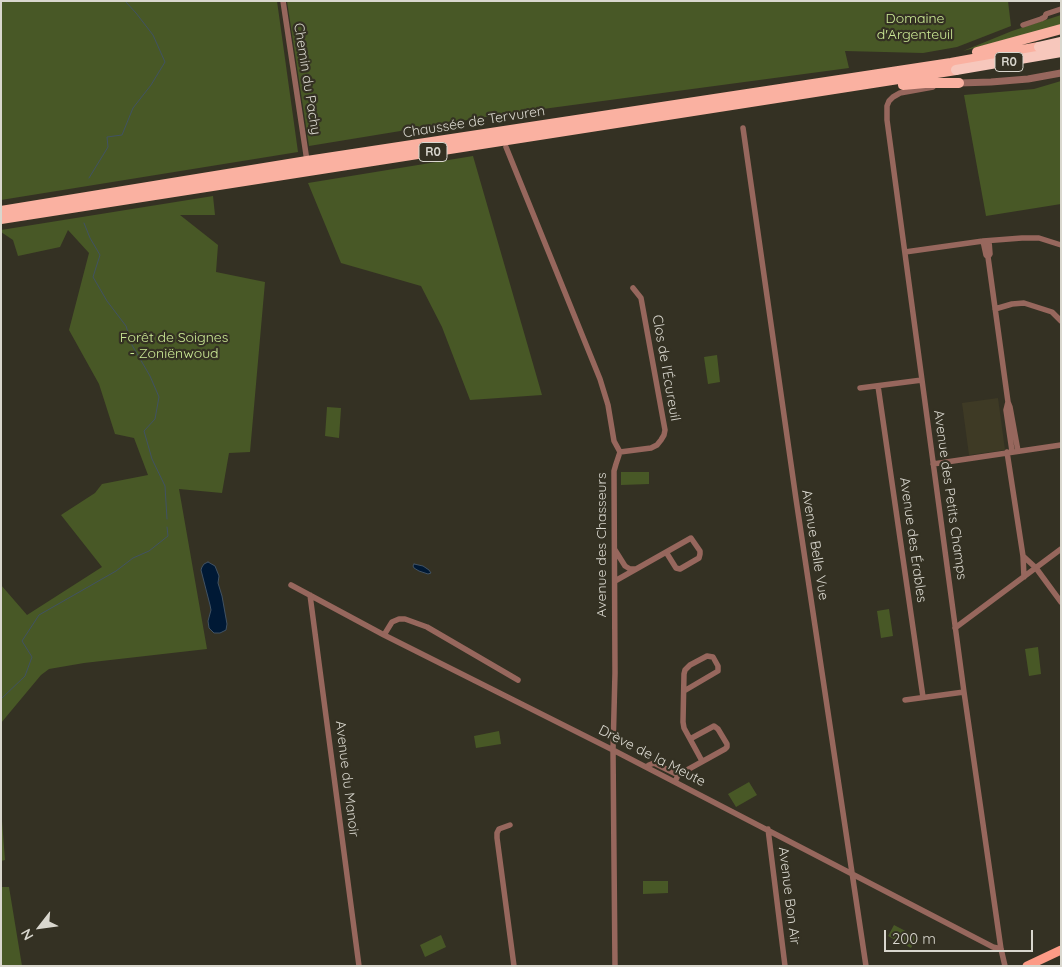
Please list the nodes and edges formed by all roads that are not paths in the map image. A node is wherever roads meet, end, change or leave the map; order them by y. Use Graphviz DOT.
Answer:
graph roads {
  1 [pos="283,1"];
  2 [pos="1061,9"];
  3 [pos="1023,25"];
  4 [pos="1061,29"];
  5 [pos="1061,42"];
  6 [pos="1061,52"];
  7 [pos="954,66"];
  8 [pos="1061,73"];
  9 [pos="880,82"];
  10 [pos="959,83"];
  11 [pos="743,128"];
  12 [pos="506,147"];
  13 [pos="307,161"];
  14 [pos="1,211"];
  15 [pos="1,220"];
  16 [pos="986,241"];
  17 [pos="1061,244"];
  18 [pos="905,252"];
  19 [pos="633,288"];
  20 [pos="995,307"];
  21 [pos="1061,321"];
  22 [pos="922,380"];
  23 [pos="878,386"];
  24 [pos="860,388"];
  25 [pos="1061,445"];
  26 [pos="1012,451"];
  27 [pos="620,452"];
  28 [pos="933,464"];
  29 [pos="1061,549"];
  30 [pos="615,550"];
  31 [pos="666,552"];
  32 [pos="1023,556"];
  33 [pos="1036,568"];
  34 [pos="636,569"];
  35 [pos="1024,577"];
  36 [pos="615,581"];
  37 [pos="291,585"];
  38 [pos="310,595"];
  39 [pos="1061,602"];
  40 [pos="956,628"];
  41 [pos="384,634"];
  42 [pos="518,680"];
  43 [pos="684,691"];
  44 [pos="964,692"];
  45 [pos="923,697"];
  46 [pos="905,700"];
  47 [pos="690,739"];
  48 [pos="613,750"];
  49 [pos="702,761"];
  50 [pos="677,778"];
  51 [pos="510,825"];
  52 [pos="768,829"];
  53 [pos="852,874"];
  54 [pos="1001,949"];
  55 [pos="1061,950"];
  56 [pos="1044,962"];
  57 [pos="359,966"];
  58 [pos="514,966"];
  59 [pos="614,966"];
  60 [pos="785,966"];
  61 [pos="866,966"];
  62 [pos="1004,966"];
  63 [pos="1027,966"];
  1 -- 13 [label="street, Chemin du Pachy"];
  2 -- 3 [label="street"];
  4 -- 7 [label="highway"];
  5 -- 7 [label="highway, R0"];
  6 -- 7 [label="highway, R0"];
  7 -- 9 [label="highway, R0"];
  7 -- 13 [label="highway, Chaussée de Tervuren / R0"];
  8 -- 10 [label="street"];
  9 -- 10 [label="highway"];
  9 -- 15 [label="highway, Chaussée de Tervuren / R0"];
  10 -- 18 [label="street, Avenue des Petits Champs"];
  11 -- 53 [label="street, Avenue Belle Vue"];
  12 -- 27 [label="street"];
  13 -- 14 [label="highway, Chaussée de Tervuren / R0"];
  16 -- 17 [label="street"];
  16 -- 18 [label="street"];
  16 -- 20 [label="street"];
  18 -- 22 [label="street, Avenue des Petits Champs"];
  19 -- 27 [label="street, Clos de l'Écureuil"];
  20 -- 21 [label="street"];
  20 -- 26 [label="street"];
  22 -- 23 [label="street"];
  22 -- 28 [label="street, Avenue des Petits Champs"];
  23 -- 24 [label="street"];
  23 -- 45 [label="street, Avenue des Érables"];
  25 -- 26 [label="street"];
  26 -- 28 [label="street"];
  26 -- 32 [label="street"];
  27 -- 30 [label="street, Avenue des Chasseurs"];
  28 -- 40 [label="street, Avenue des Petits Champs"];
  29 -- 33 [label="street"];
  30 -- 34 [label="street"];
  30 -- 36 [label="street, Avenue des Chasseurs"];
  31 -- 31 [label="street"];
  31 -- 34 [label="street"];
  32 -- 33 [label="street"];
  32 -- 35 [label="street"];
  33 -- 35 [label="street"];
  33 -- 39 [label="street"];
  34 -- 36 [label="street"];
  35 -- 40 [label="street"];
  36 -- 48 [label="street, Avenue des Chasseurs"];
  37 -- 38 [label="street, Drève de la Meute"];
  38 -- 41 [label="street, Drève de la Meute"];
  38 -- 57 [label="street, Avenue du Manoir"];
  40 -- 44 [label="street, Avenue des Petits Champs"];
  41 -- 42 [label="street"];
  41 -- 48 [label="street, Drève de la Meute"];
  43 -- 43 [label="street"];
  43 -- 47 [label="street"];
  44 -- 45 [label="street"];
  44 -- 54 [label="street, Avenue des Petits Champs"];
  45 -- 46 [label="street"];
  47 -- 49 [label="street"];
  47 -- 49 [label="street"];
  48 -- 50 [label="street, Drève de la Meute"];
  48 -- 59 [label="street, Avenue des Chasseurs"];
  49 -- 50 [label="street"];
  50 -- 52 [label="street, Drève de la Meute"];
  51 -- 58 [label="street"];
  52 -- 53 [label="street, Drève de la Meute"];
  52 -- 60 [label="street, Avenue Bon Air"];
  53 -- 54 [label="street, Drève de la Meute"];
  53 -- 61 [label="street, Avenue Belle Vue"];
  54 -- 62 [label="street, Avenue des Petits Champs"];
  55 -- 56 [label="main road"];
  56 -- 63 [label="main road"];
}
